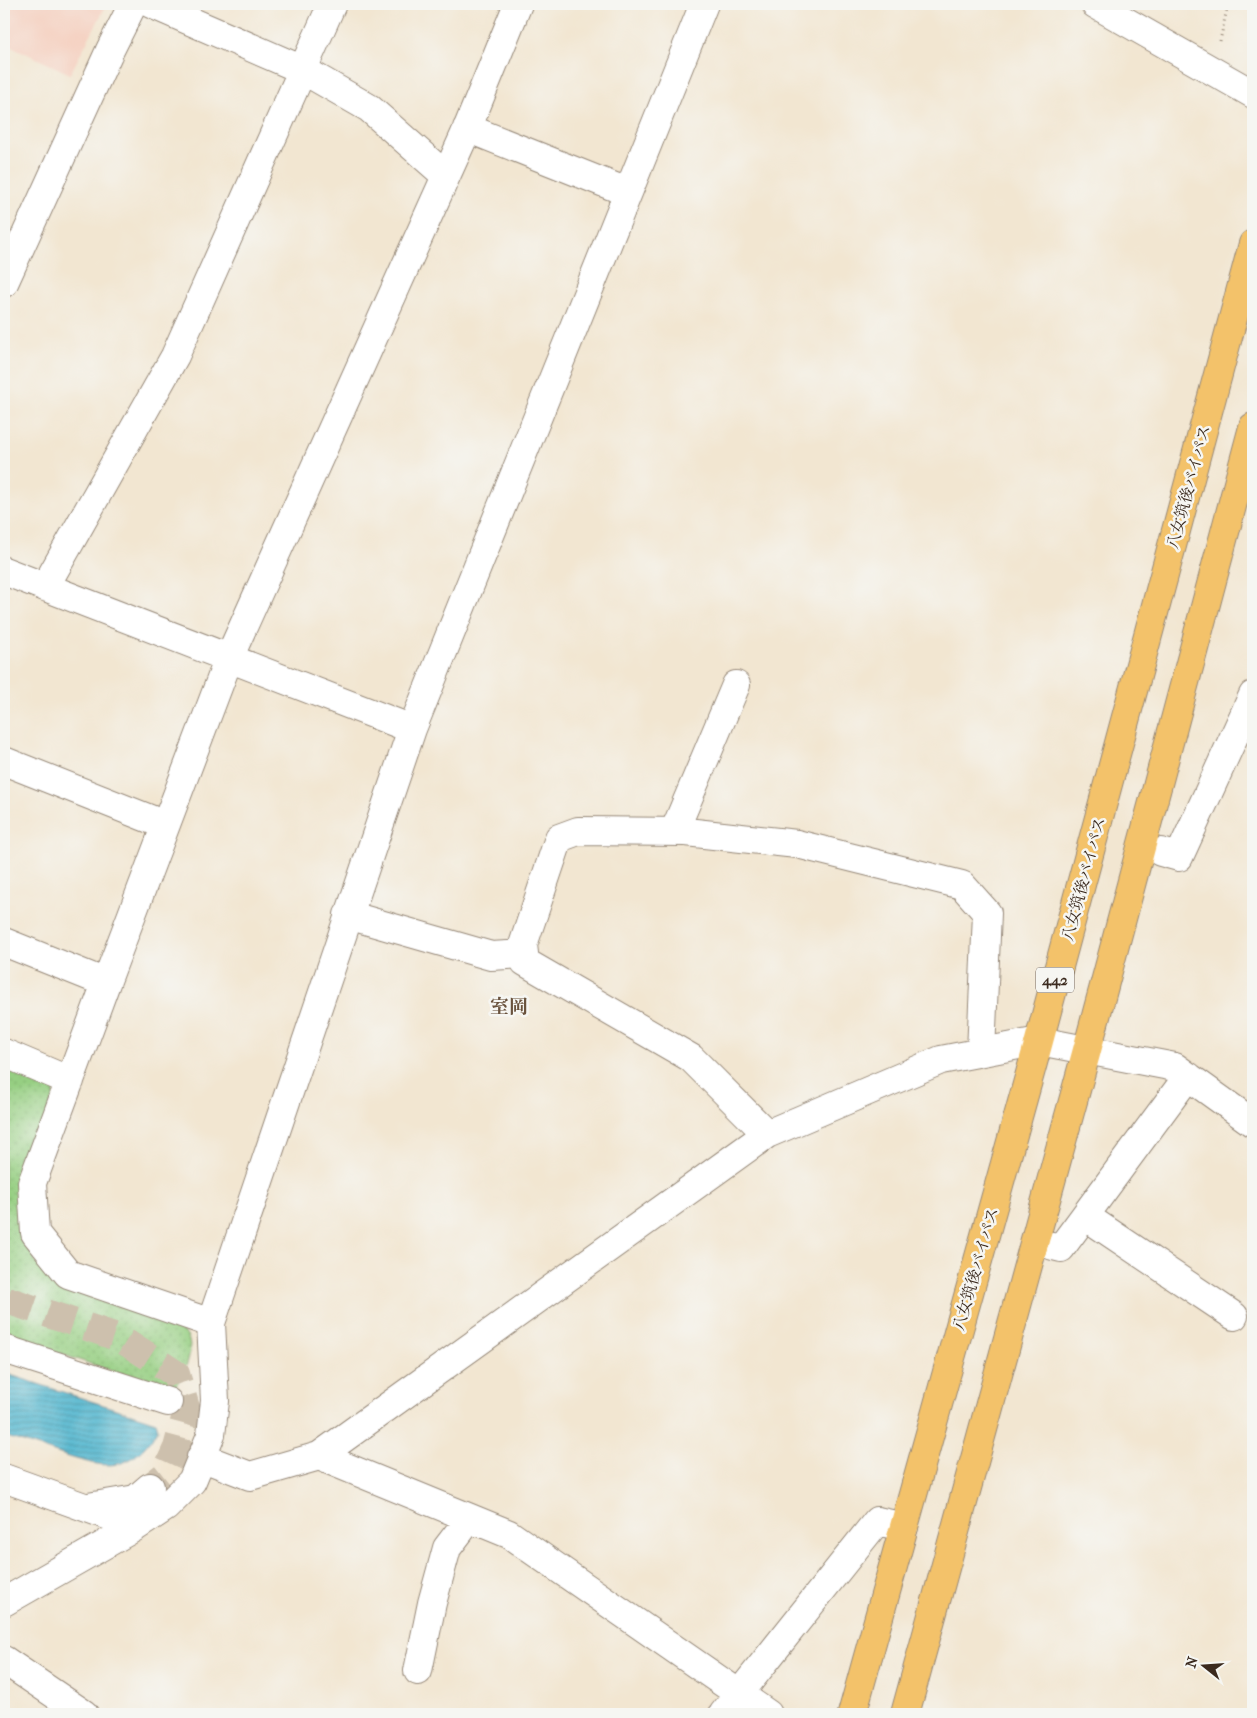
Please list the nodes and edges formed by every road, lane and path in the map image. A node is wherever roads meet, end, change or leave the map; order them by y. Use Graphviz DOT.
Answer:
graph roads {
  1 [pos="133,4"];
  2 [pos="151,4"];
  3 [pos="332,4"];
  4 [pos="518,4"];
  5 [pos="704,4"];
  6 [pos="1095,4"];
  7 [pos="1228,4"];
  8 [pos="303,70"];
  9 [pos="1214,71"];
  10 [pos="1252,93"];
  11 [pos="467,128"];
  12 [pos="446,176"];
  13 [pos="627,192"];
  14 [pos="1253,244"];
  15 [pos="4,283"];
  16 [pos="1253,427"];
  17 [pos="4,570"];
  18 [pos="45,587"];
  19 [pos="229,658"];
  20 [pos="736,685"];
  21 [pos="1253,695"];
  22 [pos="412,729"];
  23 [pos="4,761"];
  24 [pos="166,825"];
  25 [pos="674,832"];
  26 [pos="1161,852"];
  27 [pos="348,915"];
  28 [pos="4,942"];
  29 [pos="524,950"];
  30 [pos="106,983"];
  31 [pos="1039,1041"];
  32 [pos="1086,1050"];
  33 [pos="981,1052"];
  34 [pos="4,1053"];
  35 [pos="1188,1076"];
  36 [pos="70,1081"];
  37 [pos="1253,1123"];
  38 [pos="767,1134"];
  39 [pos="1085,1216"];
  40 [pos="1053,1246"];
  41 [pos="1234,1316"];
  42 [pos="211,1324"];
  43 [pos="4,1349"];
  44 [pos="168,1402"];
  45 [pos="319,1456"];
  46 [pos="202,1458"];
  47 [pos="4,1478"];
  48 [pos="150,1487"];
  49 [pos="87,1507"];
  50 [pos="470,1518"];
  51 [pos="137,1526"];
  52 [pos="904,1526"];
  53 [pos="4,1602"];
  54 [pos="4,1660"];
  55 [pos="418,1671"];
  56 [pos="730,1704"];
  57 [pos="84,1714"];
  58 [pos="768,1714"];
  59 [pos="852,1714"];
  60 [pos="905,1714"];
  1 -- 15 [label="street"];
  2 -- 8 [label="street"];
  3 -- 8 [label="street"];
  4 -- 11 [label="street"];
  5 -- 13 [label="street"];
  6 -- 9 [label="street"];
  7 -- 9 [label="path"];
  8 -- 12 [label="street"];
  8 -- 18 [label="street"];
  9 -- 10 [label="street"];
  11 -- 12 [label="street"];
  11 -- 13 [label="street"];
  12 -- 19 [label="street"];
  13 -- 22 [label="street"];
  14 -- 31 [label="highway, 八女筑後バイパス / 442"];
  16 -- 32 [label="highway"];
  17 -- 18 [label="street"];
  18 -- 19 [label="street"];
  19 -- 22 [label="street"];
  19 -- 24 [label="street"];
  20 -- 25 [label="street"];
  21 -- 26 [label="street"];
  22 -- 27 [label="street"];
  23 -- 24 [label="street"];
  24 -- 30 [label="street"];
  25 -- 29 [label="street"];
  25 -- 33 [label="street"];
  27 -- 29 [label="street"];
  27 -- 42 [label="street"];
  28 -- 30 [label="street"];
  29 -- 38 [label="street"];
  30 -- 36 [label="street"];
  31 -- 32 [label="street"];
  31 -- 33 [label="street"];
  31 -- 52 [label="highway, 八女筑後バイパス / 442"];
  32 -- 35 [label="street"];
  32 -- 60 [label="highway"];
  33 -- 38 [label="street"];
  34 -- 36 [label="street"];
  35 -- 37 [label="street"];
  35 -- 39 [label="street"];
  36 -- 42 [label="street"];
  38 -- 45 [label="street"];
  39 -- 40 [label="street"];
  39 -- 41 [label="street"];
  42 -- 46 [label="street"];
  43 -- 44 [label="street"];
  45 -- 46 [label="street"];
  45 -- 50 [label="street"];
  46 -- 51 [label="street"];
  47 -- 49 [label="street"];
  48 -- 49 [label="street"];
  49 -- 51 [label="street"];
  50 -- 55 [label="street"];
  50 -- 56 [label="street"];
  51 -- 53 [label="street"];
  52 -- 56 [label="street"];
  52 -- 59 [label="highway, 八女筑後バイパス / 442"];
  54 -- 57 [label="street"];
  56 -- 58 [label="street"];
}
